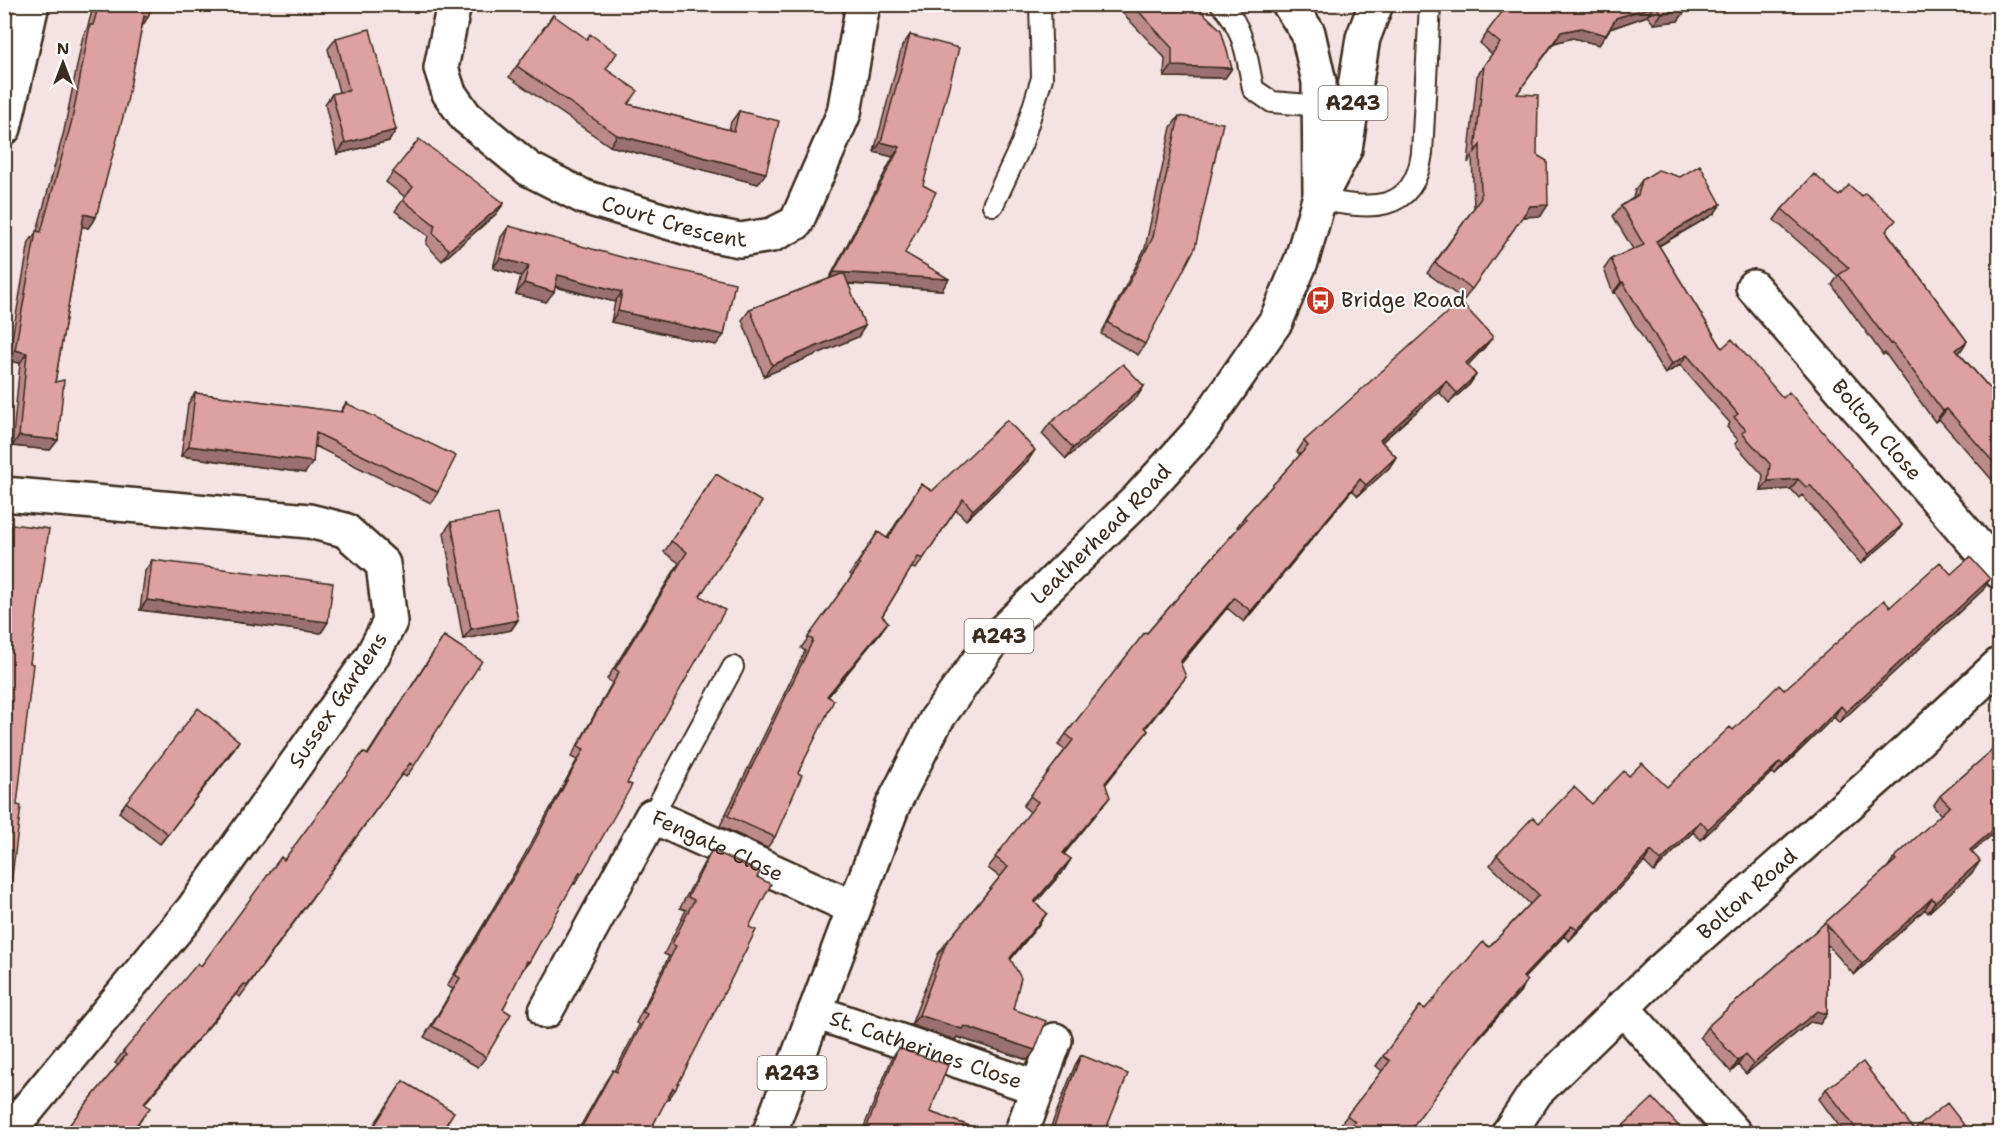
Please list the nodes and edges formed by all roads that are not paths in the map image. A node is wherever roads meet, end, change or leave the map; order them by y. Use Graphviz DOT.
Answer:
graph roads {
  1 [pos="32,4"];
  2 [pos="454,4"];
  3 [pos="863,4"];
  4 [pos="1040,4"];
  5 [pos="1221,4"];
  6 [pos="1289,4"];
  7 [pos="1376,4"];
  8 [pos="1430,4"];
  9 [pos="1321,106"];
  10 [pos="4,128"];
  11 [pos="1319,199"];
  12 [pos="993,205"];
  13 [pos="1753,286"];
  14 [pos="4,494"];
  15 [pos="2000,572"];
  16 [pos="2000,664"];
  17 [pos="733,667"];
  18 [pos="652,816"];
  19 [pos="854,908"];
  20 [pos="1622,1007"];
  21 [pos="546,1011"];
  22 [pos="815,1012"];
  23 [pos="1055,1040"];
  24 [pos="1038,1088"];
  25 [pos="7,1134"];
  26 [pos="769,1134"];
  27 [pos="1021,1134"];
  28 [pos="1508,1134"];
  29 [pos="1736,1134"];
  1 -- 10 [label="main road"];
  2 -- 3 [label="main road, Court Crescent"];
  4 -- 12 [label="lane"];
  5 -- 9 [label="lane"];
  6 -- 9 [label="main road, A243"];
  7 -- 11 [label="main road, A243"];
  8 -- 11 [label="lane"];
  9 -- 11 [label="main road, A243"];
  11 -- 19 [label="main road, Leatherhead Road / A243"];
  13 -- 15 [label="main road, Bolton Close"];
  14 -- 25 [label="main road, Sussex Gardens"];
  16 -- 20 [label="main road, Bolton Road"];
  17 -- 18 [label="lane"];
  18 -- 19 [label="main road, Fengate Close"];
  18 -- 21 [label="main road, Fengate Close"];
  19 -- 22 [label="main road, Leatherhead Road / A243"];
  20 -- 28 [label="main road, Bolton Road"];
  20 -- 29 [label="main road"];
  22 -- 24 [label="main road, St. Catherines Close"];
  22 -- 26 [label="main road, Leatherhead Road / A243"];
  23 -- 24 [label="main road, St. Catherines Close"];
  24 -- 27 [label="main road, St. Catherines Close"];
}
